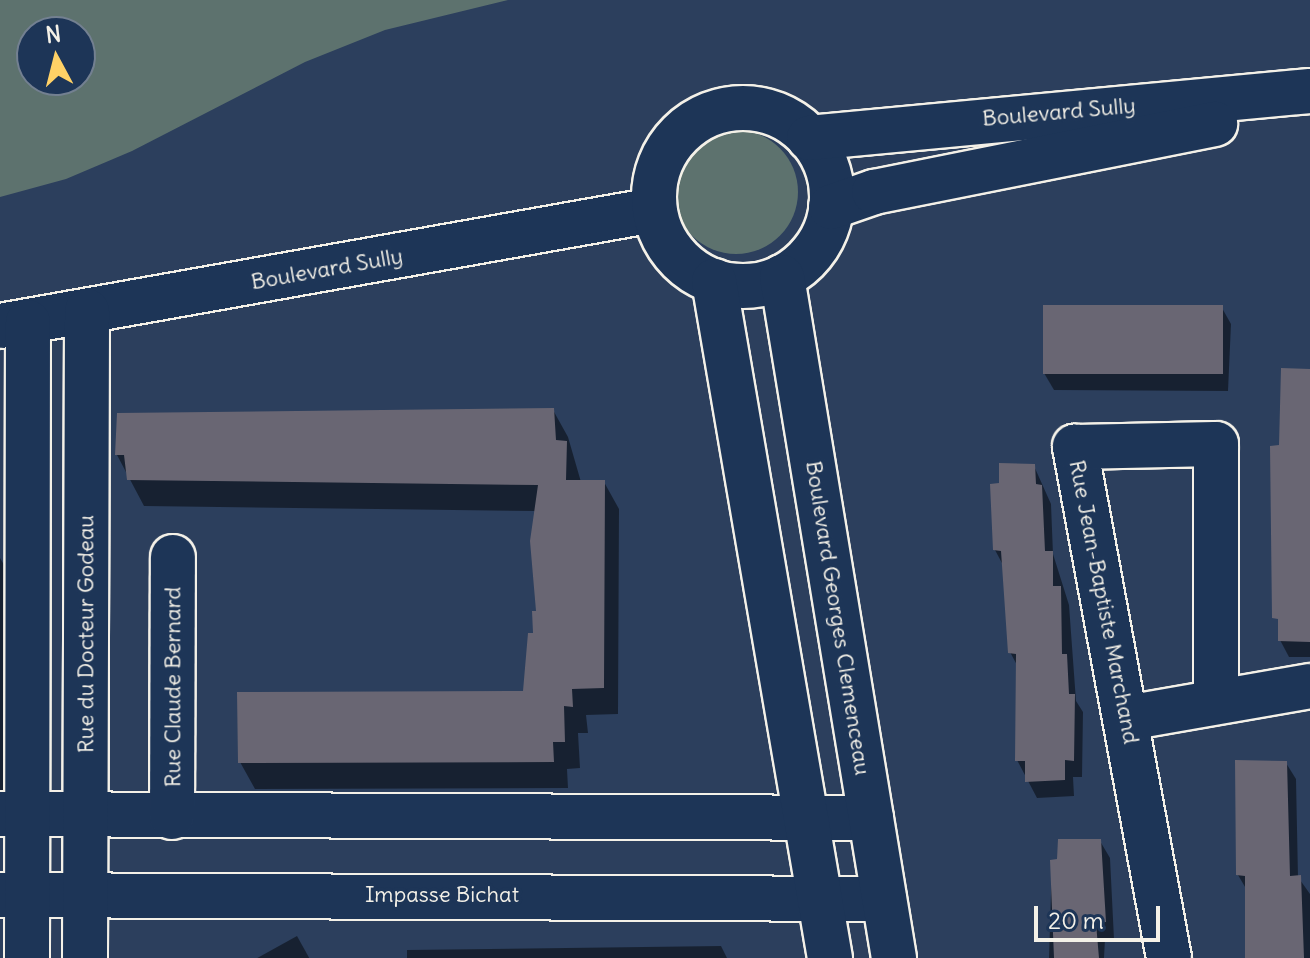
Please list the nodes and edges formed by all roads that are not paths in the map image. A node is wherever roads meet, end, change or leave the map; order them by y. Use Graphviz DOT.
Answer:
graph roads {
  1 [pos="1310,91"];
  2 [pos="1310,106"];
  3 [pos="809,138"];
  4 [pos="831,207"];
  5 [pos="654,210"];
  6 [pos="782,277"];
  7 [pos="714,281"];
  8 [pos="87,311"];
  9 [pos="14,324"];
  10 [pos="173,557"];
  11 [pos="1310,686"];
  12 [pos="1216,699"];
  13 [pos="1127,718"];
  14 [pos="14,814"];
  15 [pos="86,814"];
  16 [pos="172,817"];
  17 [pos="806,817"];
  18 [pos="871,818"];
  19 [pos="85,894"];
  20 [pos="14,895"];
  21 [pos="884,899"];
  22 [pos="821,900"];
  23 [pos="27,958"];
  24 [pos="85,958"];
  25 [pos="830,958"];
  26 [pos="894,958"];
  27 [pos="1169,958"];
  1 -- 3 [label="street, Boulevard Sully"];
  2 -- 4 [label="street, Boulevard Sully"];
  3 -- 4 [label="street"];
  3 -- 5 [label="street"];
  4 -- 6 [label="street"];
  5 -- 7 [label="street"];
  5 -- 8 [label="street, Boulevard Sully"];
  6 -- 7 [label="street"];
  6 -- 18 [label="street, Boulevard Georges Clemenceau"];
  7 -- 17 [label="street"];
  8 -- 9 [label="street, Boulevard Sully"];
  8 -- 15 [label="street, Rue du Docteur Godeau"];
  9 -- 14 [label="street"];
  10 -- 16 [label="street, Rue Claude Bernard"];
  11 -- 12 [label="street"];
  12 -- 13 [label="street"];
  12 -- 13 [label="street, Rue Jean-Baptiste Marchand"];
  13 -- 27 [label="street, Rue Jean-Baptiste Marchand"];
  14 -- 15 [label="street"];
  14 -- 20 [label="street"];
  15 -- 16 [label="street"];
  15 -- 19 [label="street, Rue du Docteur Godeau"];
  16 -- 17 [label="street"];
  17 -- 18 [label="street"];
  17 -- 22 [label="street"];
  18 -- 21 [label="street, Boulevard Georges Clemenceau"];
  19 -- 20 [label="street, Impasse Bichat"];
  19 -- 22 [label="street, Impasse Bichat"];
  19 -- 24 [label="street, Rue du Docteur Godeau"];
  20 -- 23 [label="street"];
  21 -- 22 [label="street, Impasse Bichat"];
  21 -- 26 [label="street, Boulevard Georges Clemenceau"];
  22 -- 25 [label="street"];
}
